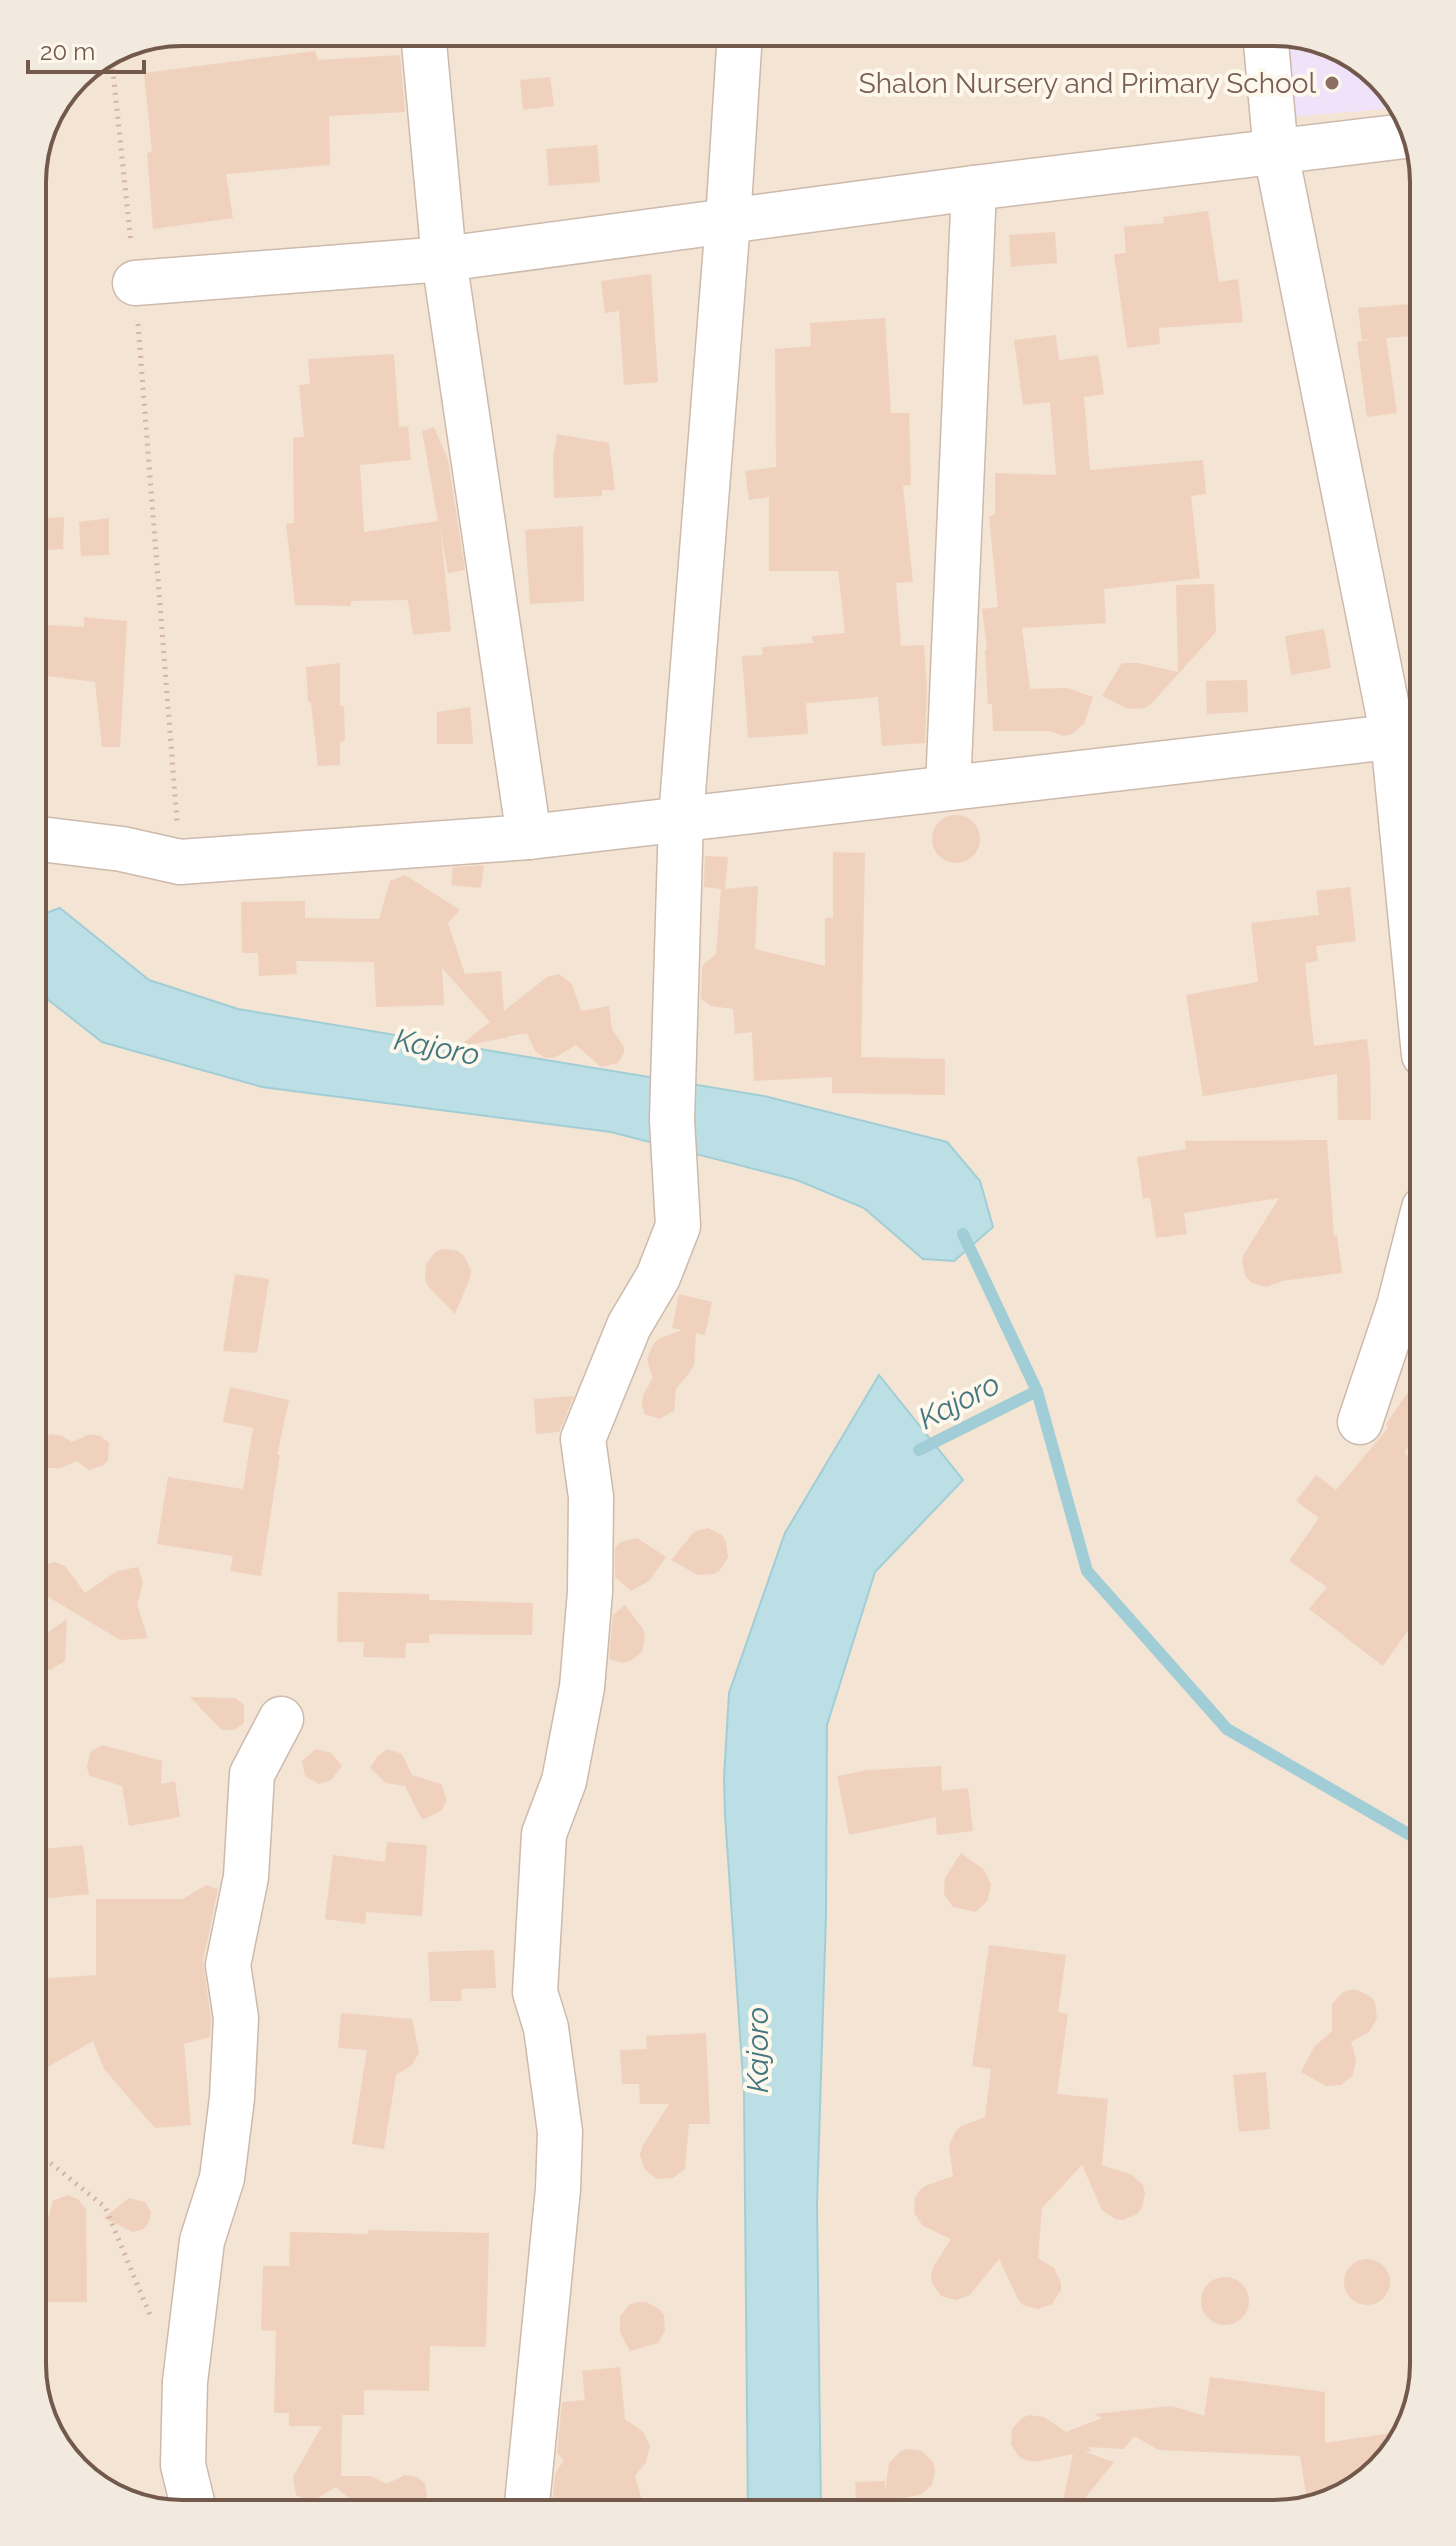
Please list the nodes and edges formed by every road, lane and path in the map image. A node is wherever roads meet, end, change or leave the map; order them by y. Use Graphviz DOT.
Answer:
graph roads {
  1 [pos="424,46"];
  2 [pos="739,46"];
  3 [pos="1266,46"];
  4 [pos="112,65"];
  5 [pos="1402,136"];
  6 [pos="1276,153"];
  7 [pos="974,188"];
  8 [pos="728,221"];
  9 [pos="444,259"];
  10 [pos="135,283"];
  11 [pos="1408,735"];
  12 [pos="1410,775"];
  13 [pos="948,788"];
  14 [pos="681,818"];
  15 [pos="529,837"];
  16 [pos="46,840"];
  17 [pos="180,862"];
  18 [pos="1410,1263"];
  19 [pos="1360,1422"];
  20 [pos="281,1719"];
  21 [pos="46,2159"];
  22 [pos="156,2327"];
  23 [pos="192,2500"];
  24 [pos="527,2500"];
  1 -- 9 [label="street"];
  2 -- 8 [label="street"];
  3 -- 6 [label="street"];
  4 -- 10 [label="path"];
  5 -- 6 [label="street"];
  6 -- 7 [label="street"];
  6 -- 11 [label="street"];
  7 -- 8 [label="street"];
  7 -- 13 [label="street"];
  8 -- 9 [label="street"];
  8 -- 14 [label="street"];
  9 -- 10 [label="street"];
  9 -- 15 [label="street"];
  10 -- 17 [label="path"];
  11 -- 12 [label="street"];
  11 -- 13 [label="street"];
  13 -- 14 [label="street"];
  14 -- 15 [label="street"];
  14 -- 24 [label="street"];
  15 -- 17 [label="street"];
  16 -- 17 [label="street"];
  18 -- 19 [label="street"];
  20 -- 23 [label="street"];
  21 -- 22 [label="path"];
}
